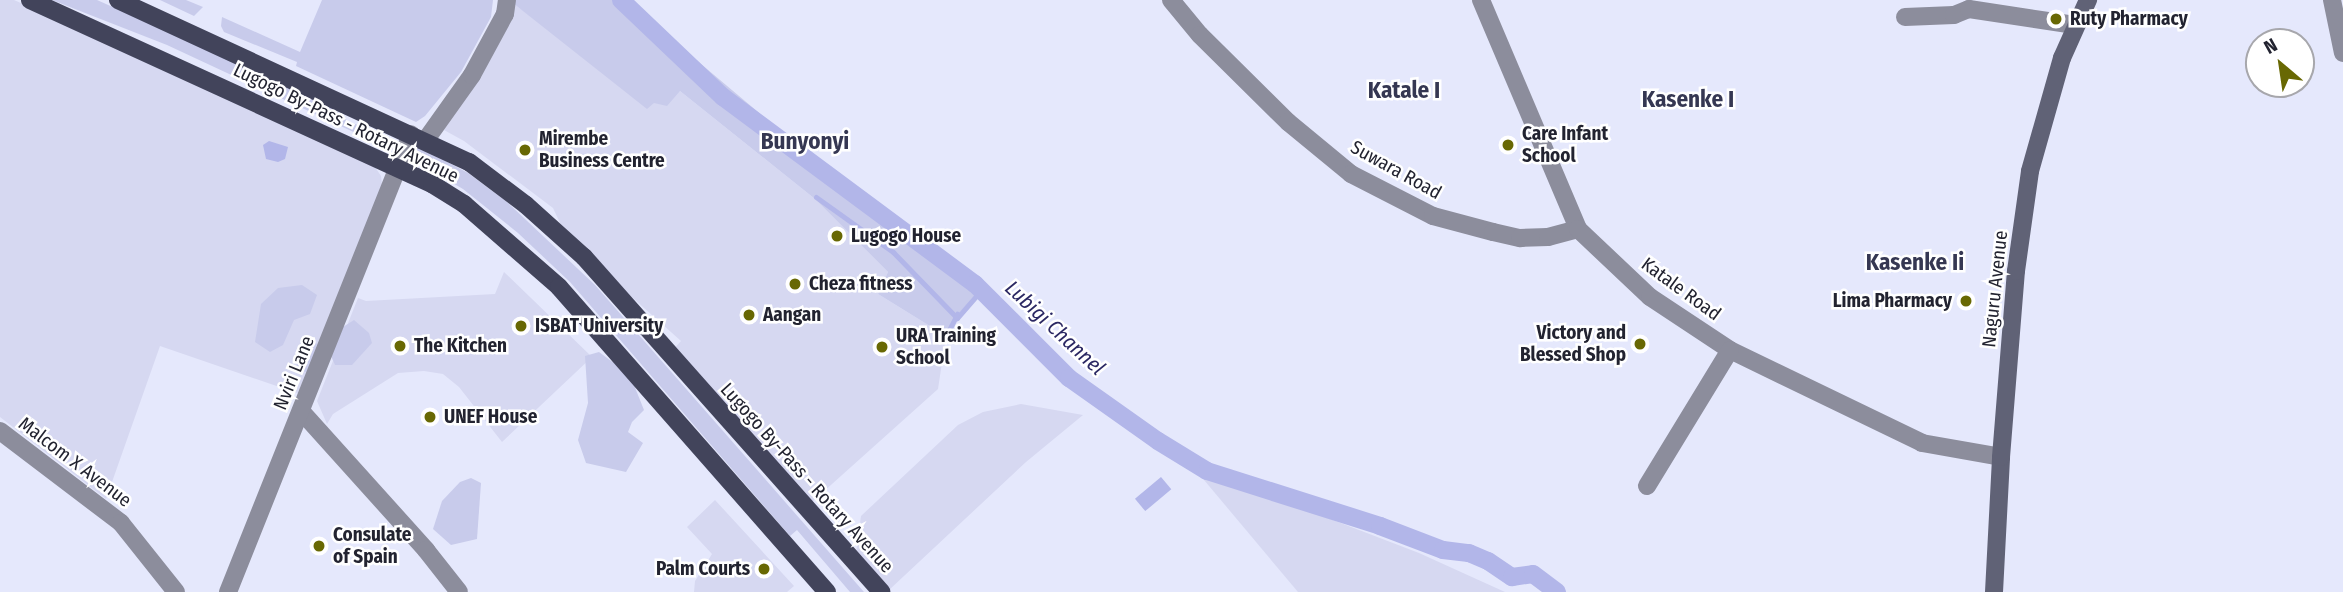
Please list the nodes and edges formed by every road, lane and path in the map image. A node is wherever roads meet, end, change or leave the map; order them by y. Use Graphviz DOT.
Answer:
graph roads {
  1 [pos="30,0"];
  2 [pos="118,0"];
  3 [pos="507,0"];
  4 [pos="1171,0"];
  5 [pos="2088,0"];
  6 [pos="2332,0"];
  7 [pos="1488,4"];
  8 [pos="1905,17"];
  9 [pos="2075,25"];
  10 [pos="2343,52"];
  11 [pos="418,137"];
  12 [pos="399,169"];
  13 [pos="1578,229"];
  14 [pos="1730,350"];
  15 [pos="301,411"];
  16 [pos="0,431"];
  17 [pos="2001,457"];
  18 [pos="1647,486"];
  19 [pos="176,592"];
  20 [pos="228,592"];
  21 [pos="459,592"];
  22 [pos="827,592"];
  23 [pos="881,592"];
  24 [pos="1994,592"];
  1 -- 12 [label="main road, Lugogo By-Pass - Rotary Avenue"];
  2 -- 11 [label="main road, Lugogo By-Pass - Rotary Avenue"];
  3 -- 11 [label="street, Nviri Lane"];
  4 -- 13 [label="street, Suwara Road"];
  5 -- 9 [label="street, Naguru Avenue"];
  6 -- 10 [label="street"];
  7 -- 13 [label="street, Katale Road"];
  8 -- 9 [label="street"];
  9 -- 17 [label="street, Naguru Avenue"];
  11 -- 12 [label="street, Nviri Lane"];
  11 -- 23 [label="main road, Lugogo By-Pass - Rotary Avenue"];
  12 -- 15 [label="street, Nviri Lane"];
  12 -- 22 [label="main road, Lugogo By-Pass - Rotary Avenue"];
  13 -- 14 [label="street, Katale Road"];
  14 -- 17 [label="street, Katale Road"];
  14 -- 18 [label="street"];
  15 -- 20 [label="street, Nviri Lane"];
  15 -- 21 [label="street"];
  16 -- 19 [label="street, Malcom X Avenue"];
  17 -- 24 [label="street, Naguru Avenue"];
}
